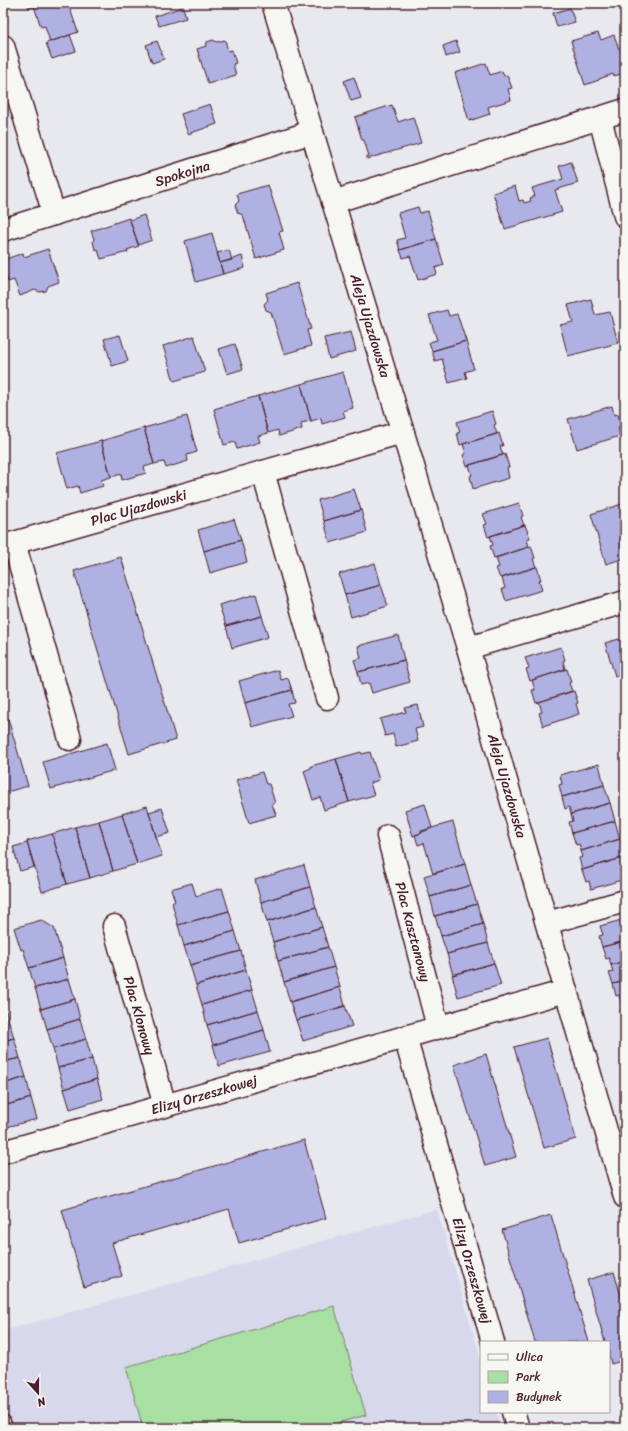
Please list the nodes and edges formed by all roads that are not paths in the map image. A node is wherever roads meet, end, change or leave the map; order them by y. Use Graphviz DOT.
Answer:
graph roads {
  1 [pos="272,3"];
  2 [pos="3,46"];
  3 [pos="625,110"];
  4 [pos="600,118"];
  5 [pos="312,132"];
  6 [pos="333,202"];
  7 [pos="54,214"];
  8 [pos="625,216"];
  9 [pos="3,230"];
  10 [pos="402,432"];
  11 [pos="263,472"];
  12 [pos="8,545"];
  13 [pos="625,602"];
  14 [pos="468,648"];
  15 [pos="327,698"];
  16 [pos="70,739"];
  17 [pos="388,836"];
  18 [pos="625,901"];
  19 [pos="547,923"];
  20 [pos="114,926"];
  21 [pos="566,991"];
  22 [pos="438,1027"];
  23 [pos="405,1037"];
  24 [pos="165,1106"];
  25 [pos="3,1152"];
  26 [pos="625,1197"];
  27 [pos="493,1341"];
  28 [pos="513,1413"];
  29 [pos="3,1422"];
  30 [pos="5,1428"];
  31 [pos="518,1428"];
  1 -- 5 [label="street, Aleja Ujazdowska"];
  2 -- 7 [label="street"];
  3 -- 4 [label="street"];
  4 -- 6 [label="street"];
  4 -- 8 [label="street"];
  5 -- 6 [label="street, Aleja Ujazdowska"];
  5 -- 7 [label="street, Spokojna"];
  6 -- 10 [label="street, Aleja Ujazdowska"];
  7 -- 9 [label="street, Spokojna"];
  10 -- 11 [label="street, Plac Ujazdowski"];
  10 -- 14 [label="street, Aleja Ujazdowska"];
  11 -- 12 [label="street, Plac Ujazdowski"];
  11 -- 15 [label="street"];
  12 -- 16 [label="street, Plac Ujazdowski"];
  13 -- 14 [label="street"];
  14 -- 19 [label="street, Aleja Ujazdowska"];
  17 -- 22 [label="street, Plac Kasztanowy"];
  18 -- 19 [label="street"];
  19 -- 21 [label="street, Aleja Ujazdowska"];
  20 -- 24 [label="street, Plac Klonowy"];
  21 -- 22 [label="street, Elizy Orzeszkowej"];
  21 -- 26 [label="street, Aleja Ujazdowska"];
  22 -- 23 [label="street, Elizy Orzeszkowej"];
  23 -- 24 [label="street, Elizy Orzeszkowej"];
  23 -- 27 [label="street, Elizy Orzeszkowej"];
  24 -- 25 [label="street, Elizy Orzeszkowej"];
  28 -- 31 [label="street"];
  29 -- 30 [label="lane"];
}
